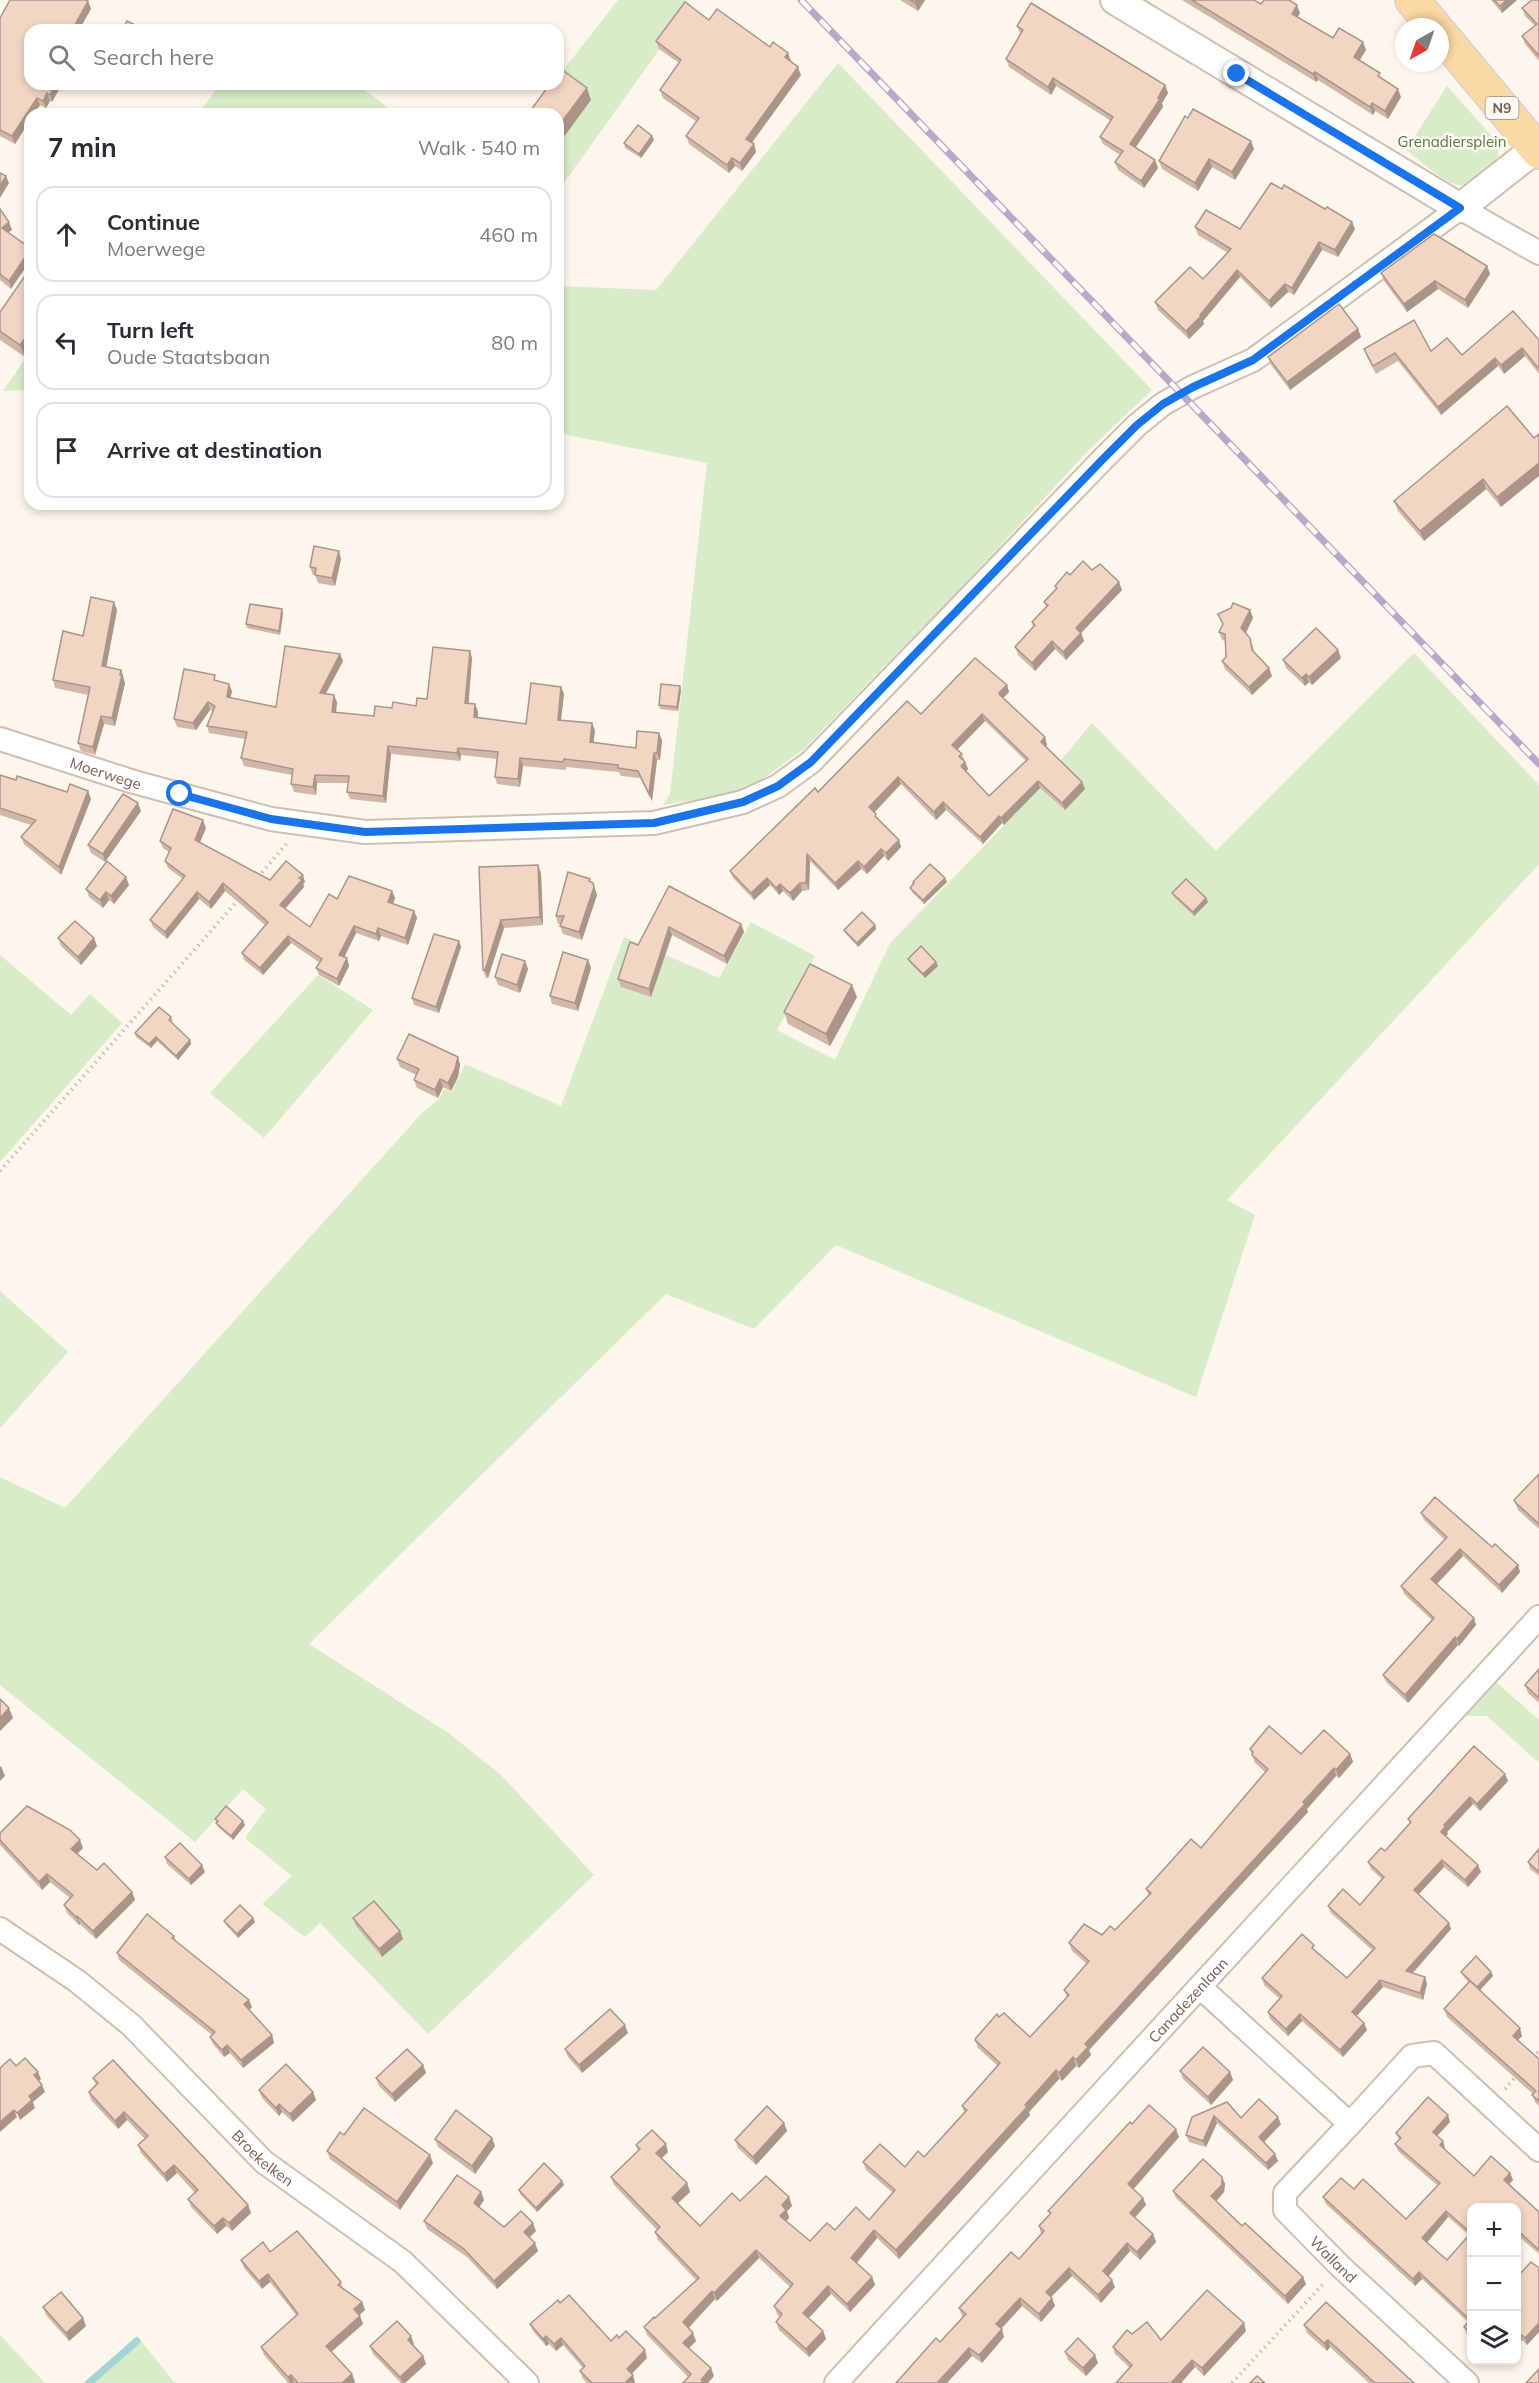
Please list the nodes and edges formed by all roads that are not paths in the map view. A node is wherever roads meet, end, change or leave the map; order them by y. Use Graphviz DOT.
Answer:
graph roads {
  1 [pos="1115,0"];
  2 [pos="1412,0"];
  3 [pos="1427,18"];
  4 [pos="1449,44"];
  5 [pos="1538,149"];
  6 [pos="1460,208"];
  7 [pos="1539,253"];
  8 [pos="0,739"];
  9 [pos="1539,1617"];
  10 [pos="0,1929"];
  11 [pos="1200,1987"];
  12 [pos="1350,2124"];
  13 [pos="1539,2150"];
  14 [pos="527,2383"];
  15 [pos="836,2383"];
  16 [pos="1467,2383"];
  1 -- 6 [label="street"];
  2 -- 3 [label="main road"];
  4 -- 5 [label="main road, N9"];
  5 -- 6 [label="street"];
  6 -- 7 [label="street"];
  6 -- 8 [label="street, Moerwege"];
  9 -- 11 [label="street, Canadezenlaan"];
  10 -- 14 [label="street, Broekelken"];
  11 -- 12 [label="street"];
  11 -- 15 [label="street, Canadezenlaan"];
  12 -- 13 [label="street, Walland"];
  12 -- 16 [label="street, Walland"];
}
